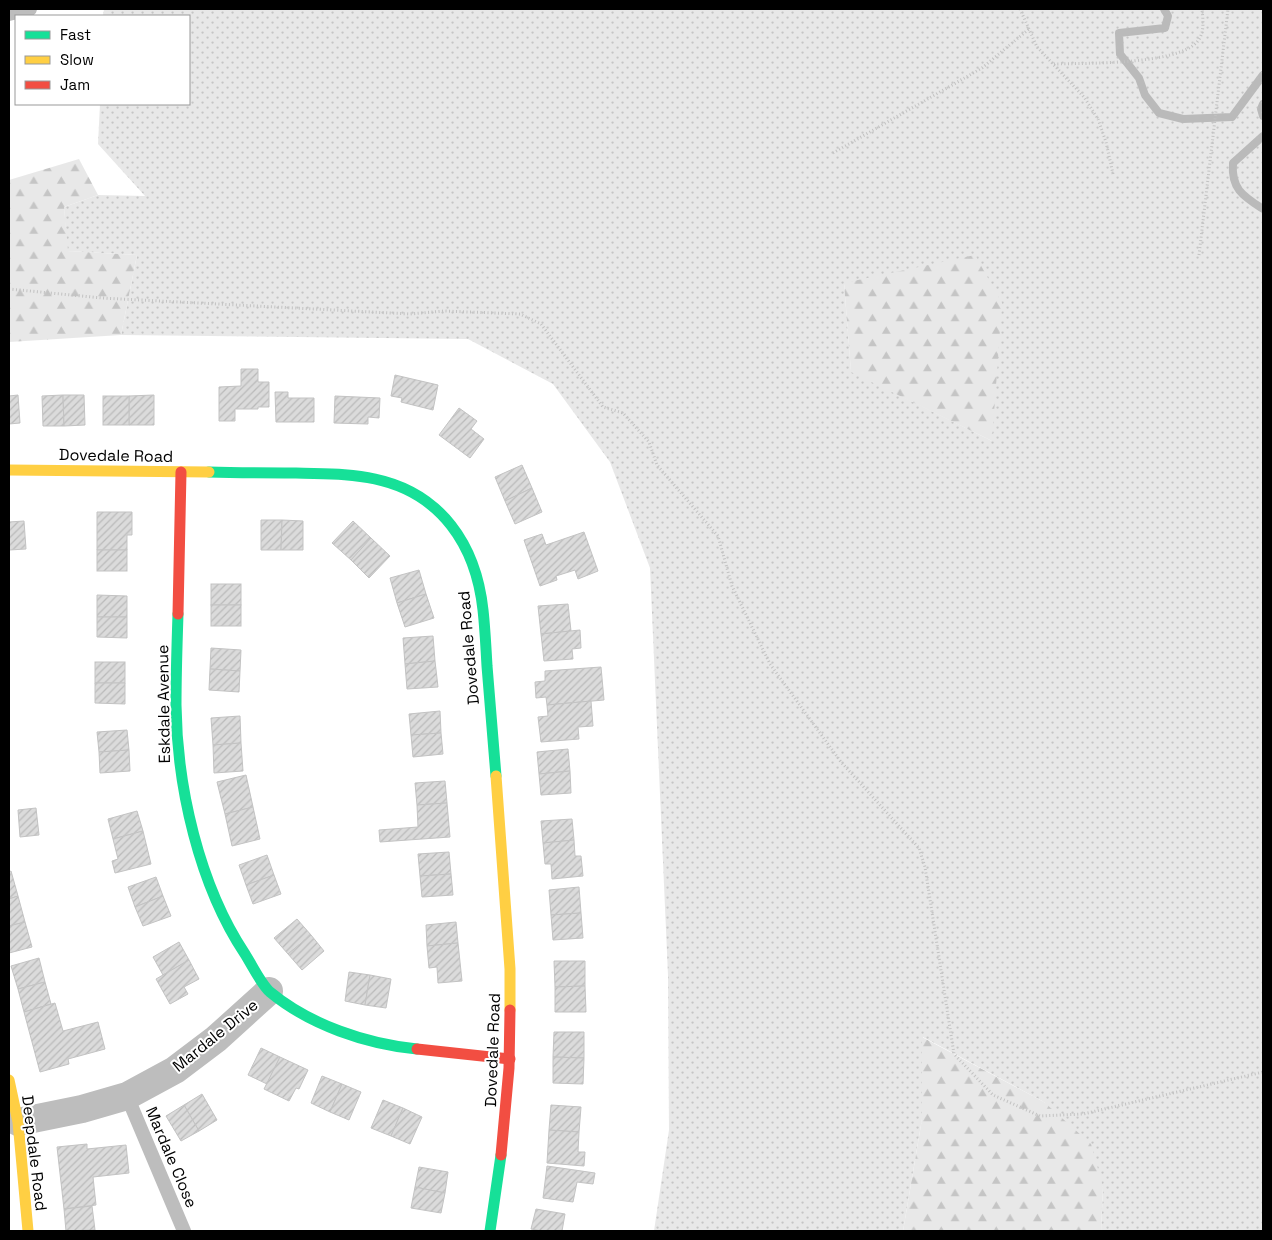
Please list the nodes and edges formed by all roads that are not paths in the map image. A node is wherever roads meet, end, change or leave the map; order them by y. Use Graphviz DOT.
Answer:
graph roads {
  1 [pos="30,9"];
  2 [pos="9,14"];
  3 [pos="9,470"];
  4 [pos="181,472"];
  5 [pos="269,991"];
  6 [pos="510,1059"];
  7 [pos="9,1080"];
  8 [pos="127,1096"];
  9 [pos="18,1122"];
  10 [pos="28,1231"];
  11 [pos="184,1231"];
  12 [pos="490,1231"];
  1 -- 2 [label="lane"];
  3 -- 4 [label="street, Dovedale Road"];
  4 -- 5 [label="street, Eskdale Avenue"];
  4 -- 6 [label="street, Dovedale Road"];
  5 -- 6 [label="street, Eskdale Avenue"];
  5 -- 8 [label="street, Mardale Drive"];
  6 -- 12 [label="street, Dovedale Road"];
  7 -- 9 [label="street, Deepdale Road"];
  8 -- 9 [label="street, Mardale Drive"];
  8 -- 11 [label="lane, Mardale Close"];
  9 -- 10 [label="street, Deepdale Road"];
}
